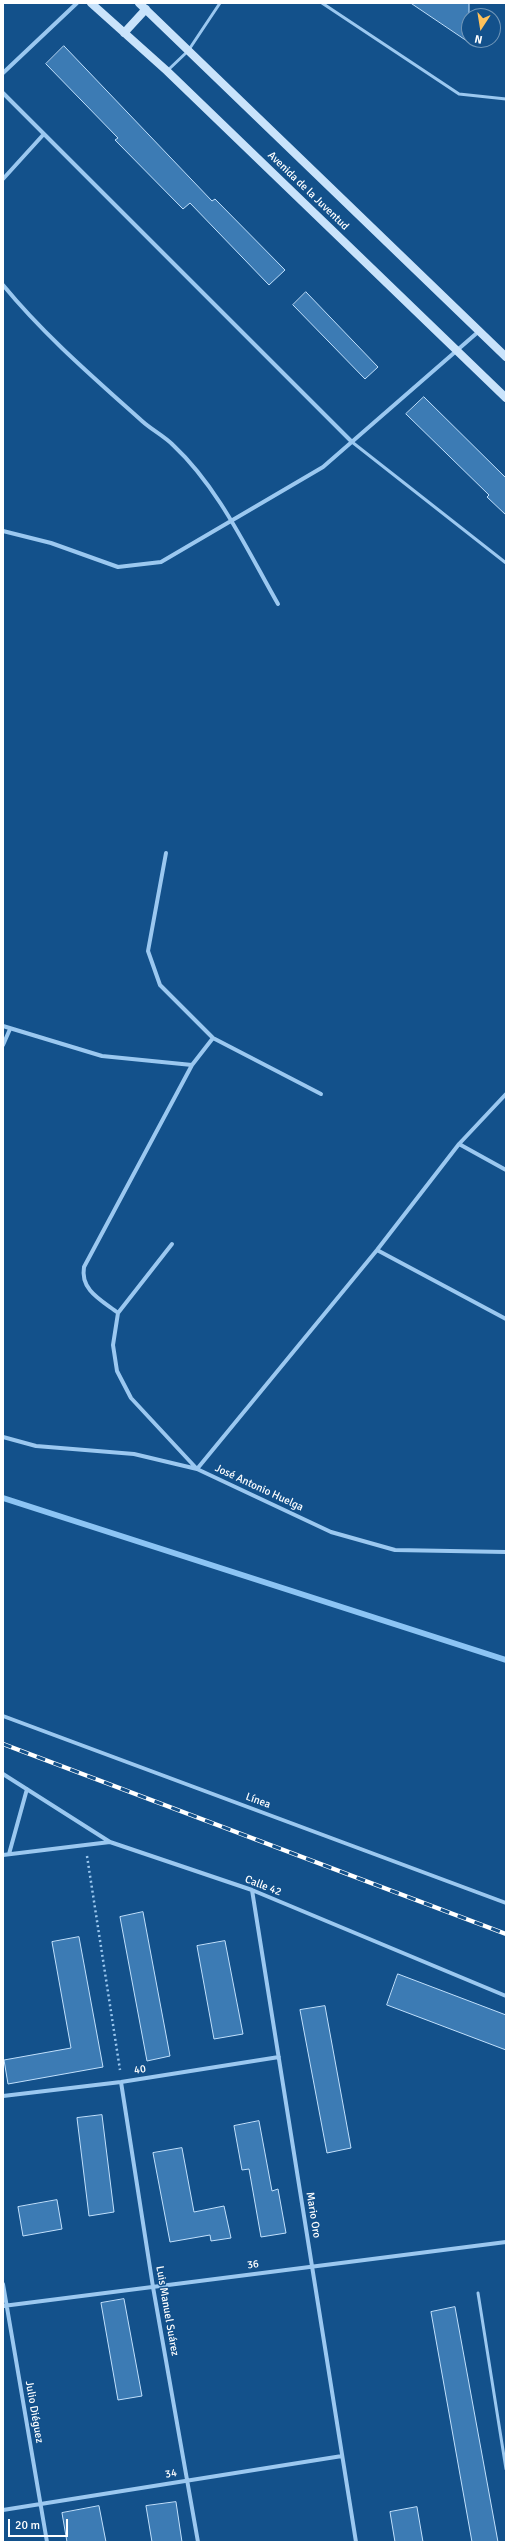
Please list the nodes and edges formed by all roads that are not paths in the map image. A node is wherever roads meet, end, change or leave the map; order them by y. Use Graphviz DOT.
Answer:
graph roads {
  1 [pos="77,3"];
  2 [pos="91,3"];
  3 [pos="139,3"];
  4 [pos="220,3"];
  5 [pos="322,3"];
  6 [pos="146,10"];
  7 [pos="124,33"];
  8 [pos="188,51"];
  9 [pos="167,71"];
  10 [pos="3,73"];
  11 [pos="3,93"];
  12 [pos="506,99"];
  13 [pos="43,135"];
  14 [pos="3,179"];
  15 [pos="3,285"];
  16 [pos="478,332"];
  17 [pos="455,351"];
  18 [pos="506,357"];
  19 [pos="506,398"];
  20 [pos="352,442"];
  21 [pos="231,521"];
  22 [pos="3,531"];
  23 [pos="506,563"];
  24 [pos="278,604"];
  25 [pos="166,853"];
  26 [pos="3,1026"];
  27 [pos="10,1029"];
  28 [pos="213,1038"];
  29 [pos="3,1045"];
  30 [pos="192,1065"];
  31 [pos="320,1094"];
  32 [pos="506,1094"];
  33 [pos="459,1144"];
  34 [pos="506,1170"];
  35 [pos="172,1244"];
  36 [pos="377,1250"];
  37 [pos="118,1313"];
  38 [pos="506,1319"];
  39 [pos="3,1437"];
  40 [pos="197,1469"];
  41 [pos="506,1552"];
  42 [pos="3,1716"];
  43 [pos="3,1774"];
  44 [pos="27,1789"];
  45 [pos="110,1842"];
  46 [pos="9,1854"];
  47 [pos="3,1855"];
  48 [pos="252,1890"];
  49 [pos="506,1903"];
  50 [pos="506,1996"];
  51 [pos="279,2057"];
  52 [pos="121,2082"];
  53 [pos="3,2096"];
  54 [pos="506,2242"];
  55 [pos="312,2267"];
  56 [pos="3,2284"];
  57 [pos="153,2287"];
  58 [pos="478,2293"];
  59 [pos="5,2306"];
  60 [pos="342,2456"];
  61 [pos="506,2469"];
  62 [pos="188,2481"];
  63 [pos="40,2504"];
  64 [pos="3,2510"];
  65 [pos="47,2542"];
  66 [pos="198,2542"];
  67 [pos="356,2542"];
  1 -- 10 [label="street"];
  2 -- 7 [label="main road, Avenida de la Juventud"];
  3 -- 6 [label="main road, Avenida de la Juventud"];
  4 -- 8 [label="lane"];
  5 -- 12 [label="lane"];
  6 -- 7 [label="main road"];
  6 -- 8 [label="main road, Avenida de la Juventud"];
  7 -- 9 [label="main road, Avenida de la Juventud"];
  8 -- 9 [label="lane"];
  8 -- 16 [label="main road, Avenida de la Juventud"];
  9 -- 17 [label="main road, Avenida de la Juventud"];
  11 -- 13 [label="street"];
  13 -- 14 [label="street"];
  13 -- 20 [label="street"];
  15 -- 21 [label="street"];
  16 -- 17 [label="street"];
  16 -- 18 [label="main road, Avenida de la Juventud"];
  17 -- 19 [label="main road, Avenida de la Juventud"];
  17 -- 20 [label="street"];
  20 -- 21 [label="street"];
  20 -- 23 [label="lane"];
  21 -- 22 [label="street"];
  21 -- 24 [label="street"];
  25 -- 28 [label="street"];
  26 -- 27 [label="street"];
  27 -- 29 [label="street"];
  27 -- 30 [label="street"];
  28 -- 30 [label="street"];
  28 -- 31 [label="street"];
  30 -- 37 [label="street"];
  32 -- 33 [label="street"];
  33 -- 34 [label="street"];
  33 -- 36 [label="street"];
  35 -- 37 [label="street"];
  36 -- 38 [label="street"];
  36 -- 40 [label="street"];
  37 -- 40 [label="street"];
  39 -- 40 [label="street, José Antonio Huelga"];
  40 -- 41 [label="street, José Antonio Huelga"];
  42 -- 49 [label="street, Línea"];
  43 -- 44 [label="street"];
  44 -- 45 [label="street"];
  44 -- 46 [label="street"];
  45 -- 46 [label="street, Calle 42"];
  45 -- 48 [label="street, Calle 42"];
  46 -- 47 [label="street, Calle 42"];
  48 -- 50 [label="street, Calle 42"];
  48 -- 51 [label="street, Mario Oro"];
  51 -- 52 [label="street, 40"];
  51 -- 55 [label="street, Mario Oro"];
  52 -- 53 [label="street, 40"];
  52 -- 57 [label="street, Luis Manuel Suárez"];
  54 -- 55 [label="street, 36"];
  55 -- 57 [label="street, 36"];
  55 -- 60 [label="street, Mario Oro"];
  56 -- 59 [label="street, Julio Diéguez"];
  57 -- 59 [label="street, 36"];
  57 -- 62 [label="street, Luis Manuel Suárez"];
  58 -- 61 [label="lane"];
  59 -- 63 [label="street, Julio Diéguez"];
  60 -- 62 [label="street, 34"];
  60 -- 67 [label="street, Mario Oro"];
  62 -- 63 [label="street, 34"];
  62 -- 66 [label="street, Luis Manuel Suárez"];
  63 -- 64 [label="street, 34"];
  63 -- 65 [label="street, Julio Diéguez"];
}
